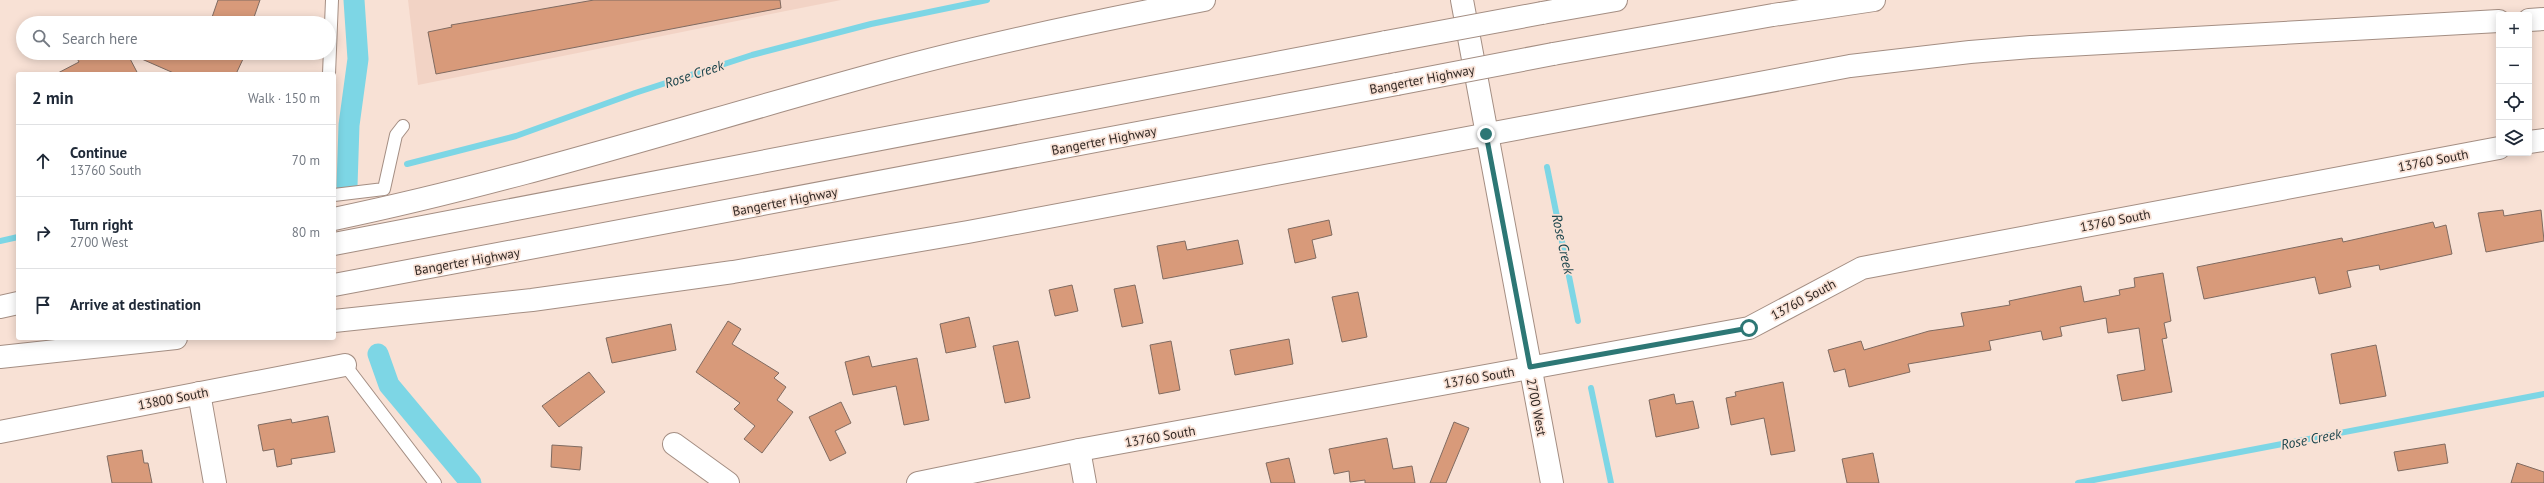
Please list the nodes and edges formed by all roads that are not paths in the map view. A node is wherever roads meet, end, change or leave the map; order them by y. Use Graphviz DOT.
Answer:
graph roads {
  1 [pos="332,0"];
  2 [pos="1204,0"];
  3 [pos="1462,0"];
  4 [pos="1616,0"];
  5 [pos="1874,0"];
  6 [pos="331,16"];
  7 [pos="2544,19"];
  8 [pos="2532,20"];
  9 [pos="2496,22"];
  10 [pos="330,60"];
  11 [pos="329,72"];
  12 [pos="403,126"];
  13 [pos="1486,134"];
  14 [pos="2544,140"];
  15 [pos="2532,142"];
  16 [pos="2496,149"];
  17 [pos="336,195"];
  18 [pos="336,219"];
  19 [pos="336,244"];
  20 [pos="336,285"];
  21 [pos="16,304"];
  22 [pos="0,307"];
  23 [pos="336,321"];
  24 [pos="34,340"];
  25 [pos="157,340"];
  26 [pos="0,346"];
  27 [pos="0,357"];
  28 [pos="345,365"];
  29 [pos="1530,367"];
  30 [pos="199,393"];
  31 [pos="0,432"];
  32 [pos="674,444"];
  33 [pos="1079,450"];
  34 [pos="215,483"];
  35 [pos="435,483"];
  36 [pos="728,483"];
  37 [pos="918,483"];
  38 [pos="1085,483"];
  39 [pos="1552,483"];
  1 -- 6 [label="lane"];
  2 -- 18 [label="main road"];
  3 -- 13 [label="main road, 2700 West"];
  4 -- 19 [label="main road, bridge"];
  5 -- 20 [label="main road, Bangerter Highway, bridge"];
  7 -- 8 [label="main road"];
  9 -- 13 [label="main road"];
  10 -- 11 [label="lane"];
  12 -- 17 [label="lane"];
  13 -- 23 [label="main road"];
  13 -- 29 [label="main road, 2700 West"];
  14 -- 15 [label="main road"];
  16 -- 29 [label="main road, 13760 South"];
  21 -- 22 [label="main road"];
  24 -- 26 [label="main road"];
  25 -- 27 [label="main road"];
  28 -- 30 [label="main road, 13800 South"];
  28 -- 35 [label="lane"];
  29 -- 33 [label="main road, 13760 South"];
  29 -- 39 [label="main road, 2700 West"];
  30 -- 31 [label="main road, 13800 South"];
  30 -- 34 [label="main road"];
  32 -- 36 [label="main road"];
  33 -- 37 [label="main road, 13760 South"];
  33 -- 38 [label="main road"];
}
